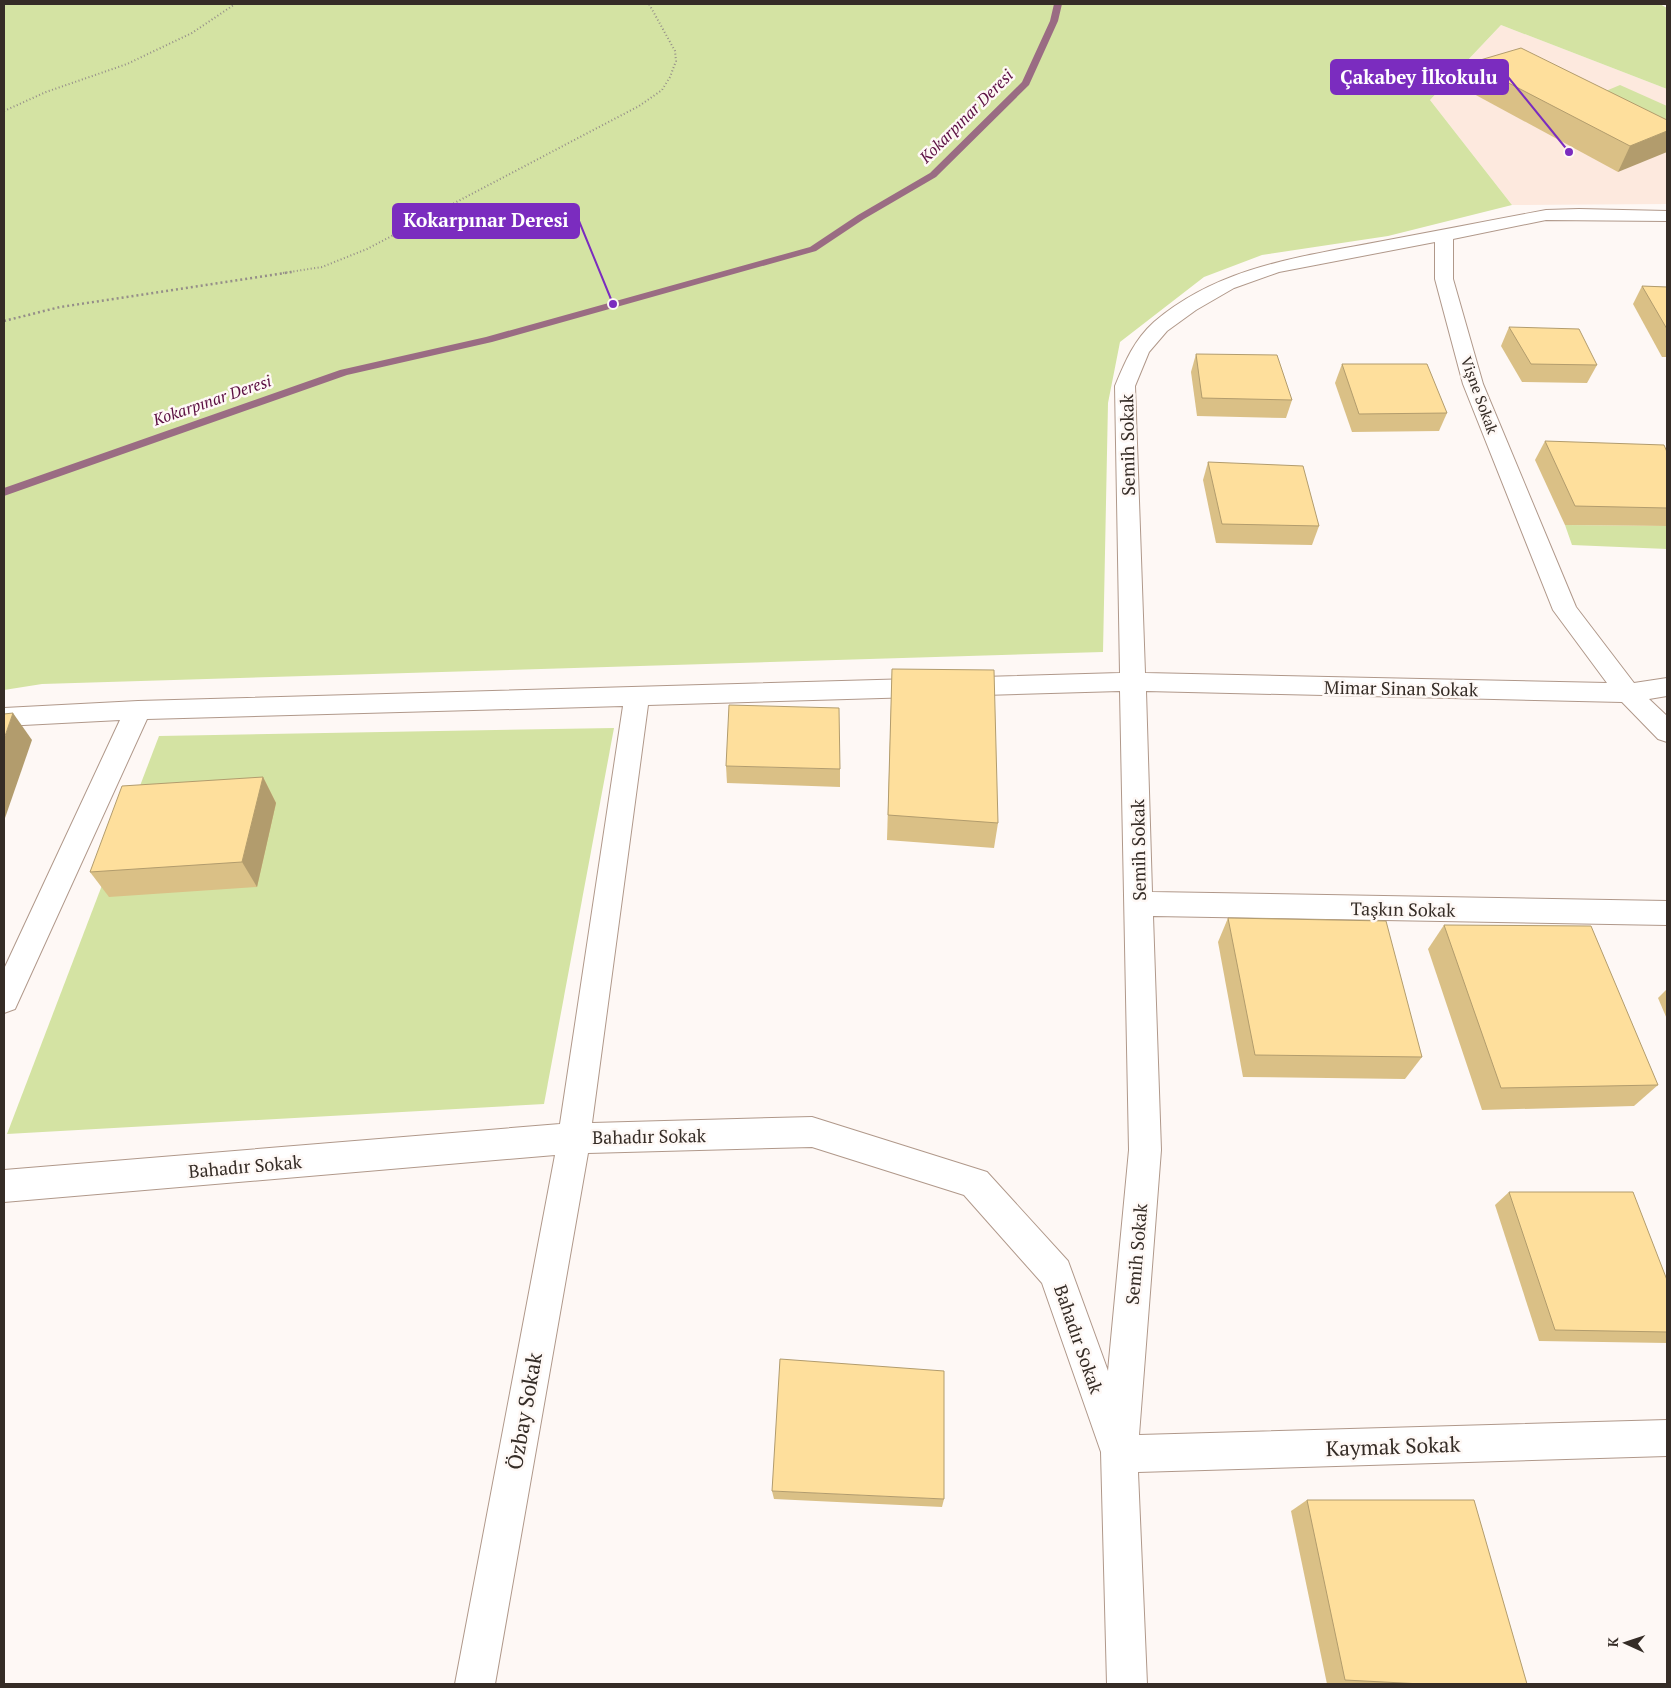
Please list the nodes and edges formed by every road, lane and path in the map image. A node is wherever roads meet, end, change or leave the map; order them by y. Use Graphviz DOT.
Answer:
graph roads {
  1 [pos="235,4"];
  2 [pos="648,4"];
  3 [pos="4,111"];
  4 [pos="1667,216"];
  5 [pos="1444,235"];
  6 [pos="4,321"];
  7 [pos="1134,682"];
  8 [pos="1667,687"];
  9 [pos="1628,693"];
  10 [pos="638,696"];
  11 [pos="138,710"];
  12 [pos="4,717"];
  13 [pos="1667,732"];
  14 [pos="1139,904"];
  15 [pos="1667,913"];
  16 [pos="4,1000"];
  17 [pos="574,1138"];
  18 [pos="4,1186"];
  19 [pos="1667,1438"];
  20 [pos="1119,1454"];
  21 [pos="474,1684"];
  22 [pos="1127,1684"];
  1 -- 3 [label="path"];
  2 -- 6 [label="path"];
  4 -- 5 [label="street"];
  5 -- 7 [label="street, Semih Sokak"];
  5 -- 9 [label="street, Vişne Sokak"];
  7 -- 9 [label="street, Mimar Sinan Sokak"];
  7 -- 10 [label="street, Mimar Sinan Sokak"];
  7 -- 14 [label="street, Semih Sokak"];
  8 -- 9 [label="street, Mimar Sinan Sokak"];
  9 -- 13 [label="street, Vişne Sokak"];
  10 -- 11 [label="street, Mimar Sinan Sokak"];
  10 -- 17 [label="street, Özbay Sokak"];
  11 -- 12 [label="street, Mimar Sinan Sokak"];
  11 -- 16 [label="street"];
  14 -- 15 [label="street, Taşkın Sokak"];
  14 -- 20 [label="street, Semih Sokak"];
  17 -- 18 [label="street, Bahadır Sokak"];
  17 -- 20 [label="street, Bahadır Sokak"];
  17 -- 21 [label="street, Özbay Sokak"];
  19 -- 20 [label="street, Kaymak Sokak"];
  20 -- 22 [label="street, Semih Sokak"];
}
